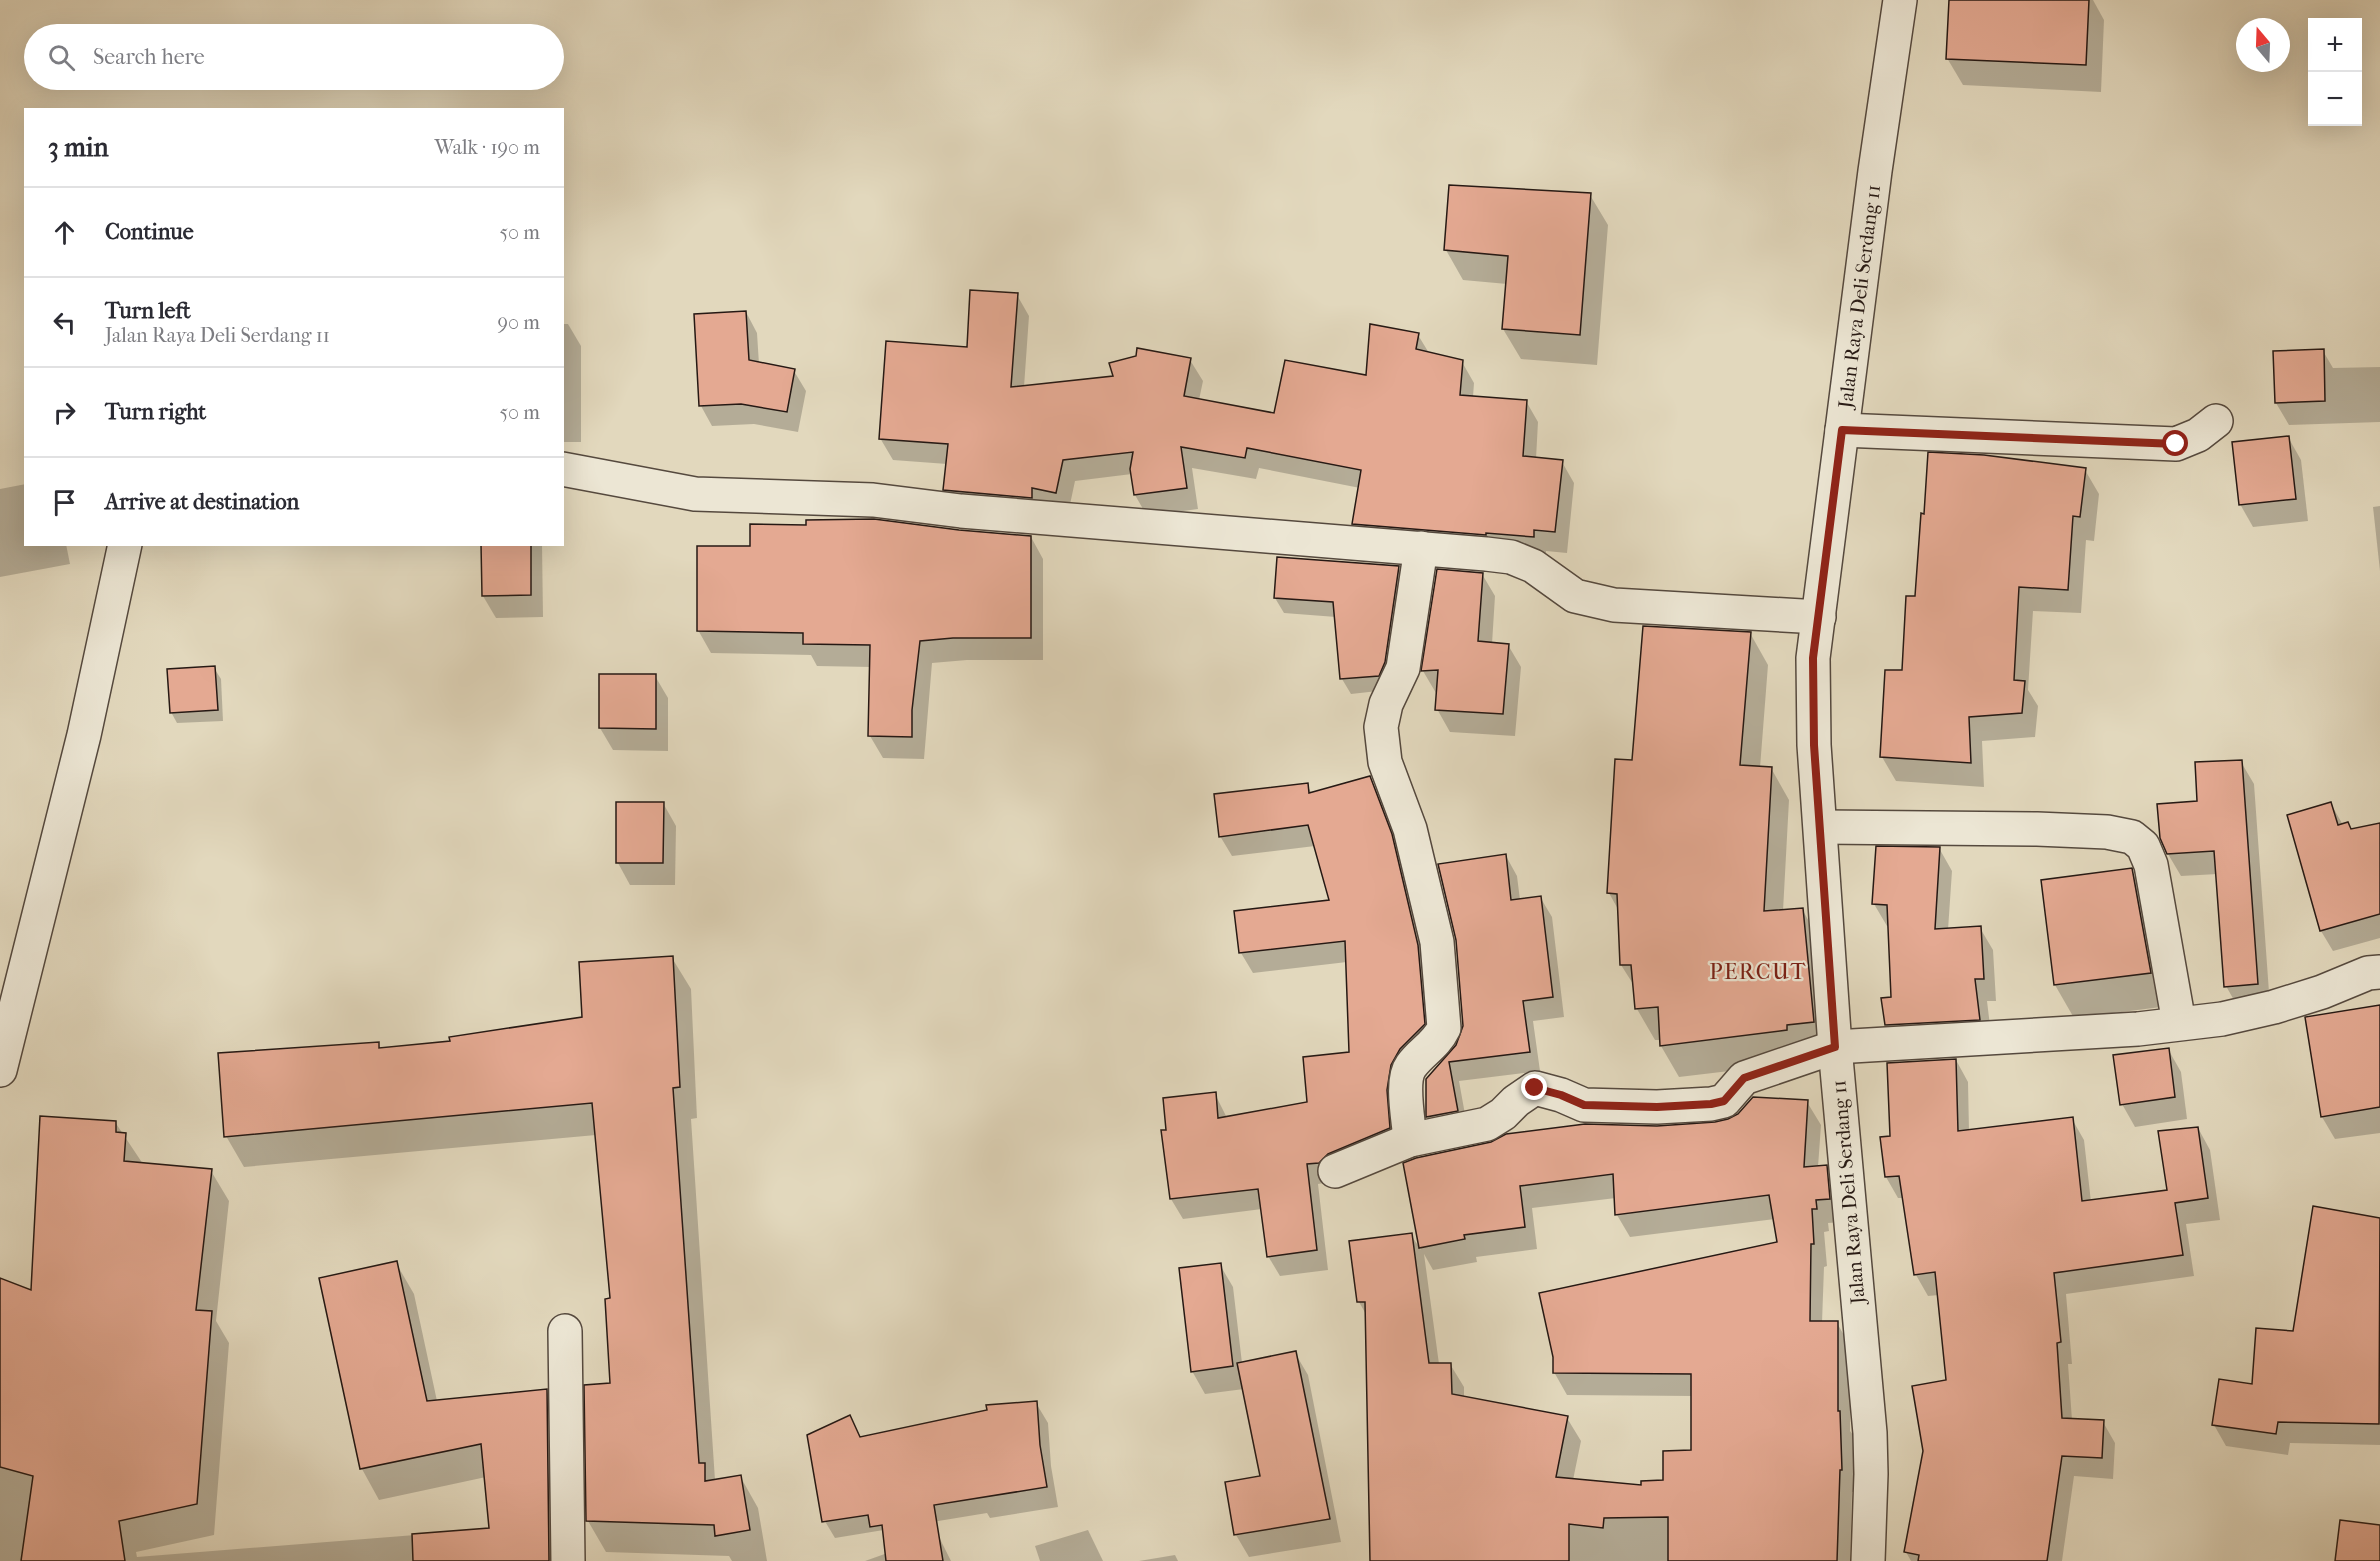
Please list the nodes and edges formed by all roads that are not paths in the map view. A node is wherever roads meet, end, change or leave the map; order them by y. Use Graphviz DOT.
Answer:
graph roads {
  1 [pos="1900,0"];
  2 [pos="2216,421"];
  3 [pos="1842,430"];
  4 [pos="564,469"];
  5 [pos="126,546"];
  6 [pos="1421,548"];
  7 [pos="1819,617"];
  8 [pos="1821,827"];
  9 [pos="2380,972"];
  10 [pos="2179,1023"];
  11 [pos="1835,1047"];
  12 [pos="0,1070"];
  13 [pos="1410,1140"];
  14 [pos="1335,1171"];
  15 [pos="565,1331"];
  16 [pos="568,1561"];
  17 [pos="1868,1561"];
  1 -- 3 [label="street, Jalan Raya Deli Serdang 11"];
  2 -- 3 [label="street"];
  3 -- 7 [label="street, Jalan Raya Deli Serdang 11"];
  4 -- 6 [label="street"];
  5 -- 12 [label="street"];
  6 -- 7 [label="street"];
  6 -- 13 [label="street"];
  7 -- 8 [label="street, Jalan Raya Deli Serdang 11"];
  8 -- 10 [label="street"];
  8 -- 11 [label="street, Jalan Raya Deli Serdang 11"];
  9 -- 10 [label="street"];
  10 -- 11 [label="street"];
  11 -- 13 [label="street"];
  11 -- 17 [label="street, Jalan Raya Deli Serdang 11"];
  13 -- 14 [label="street"];
  15 -- 16 [label="street"];
}
